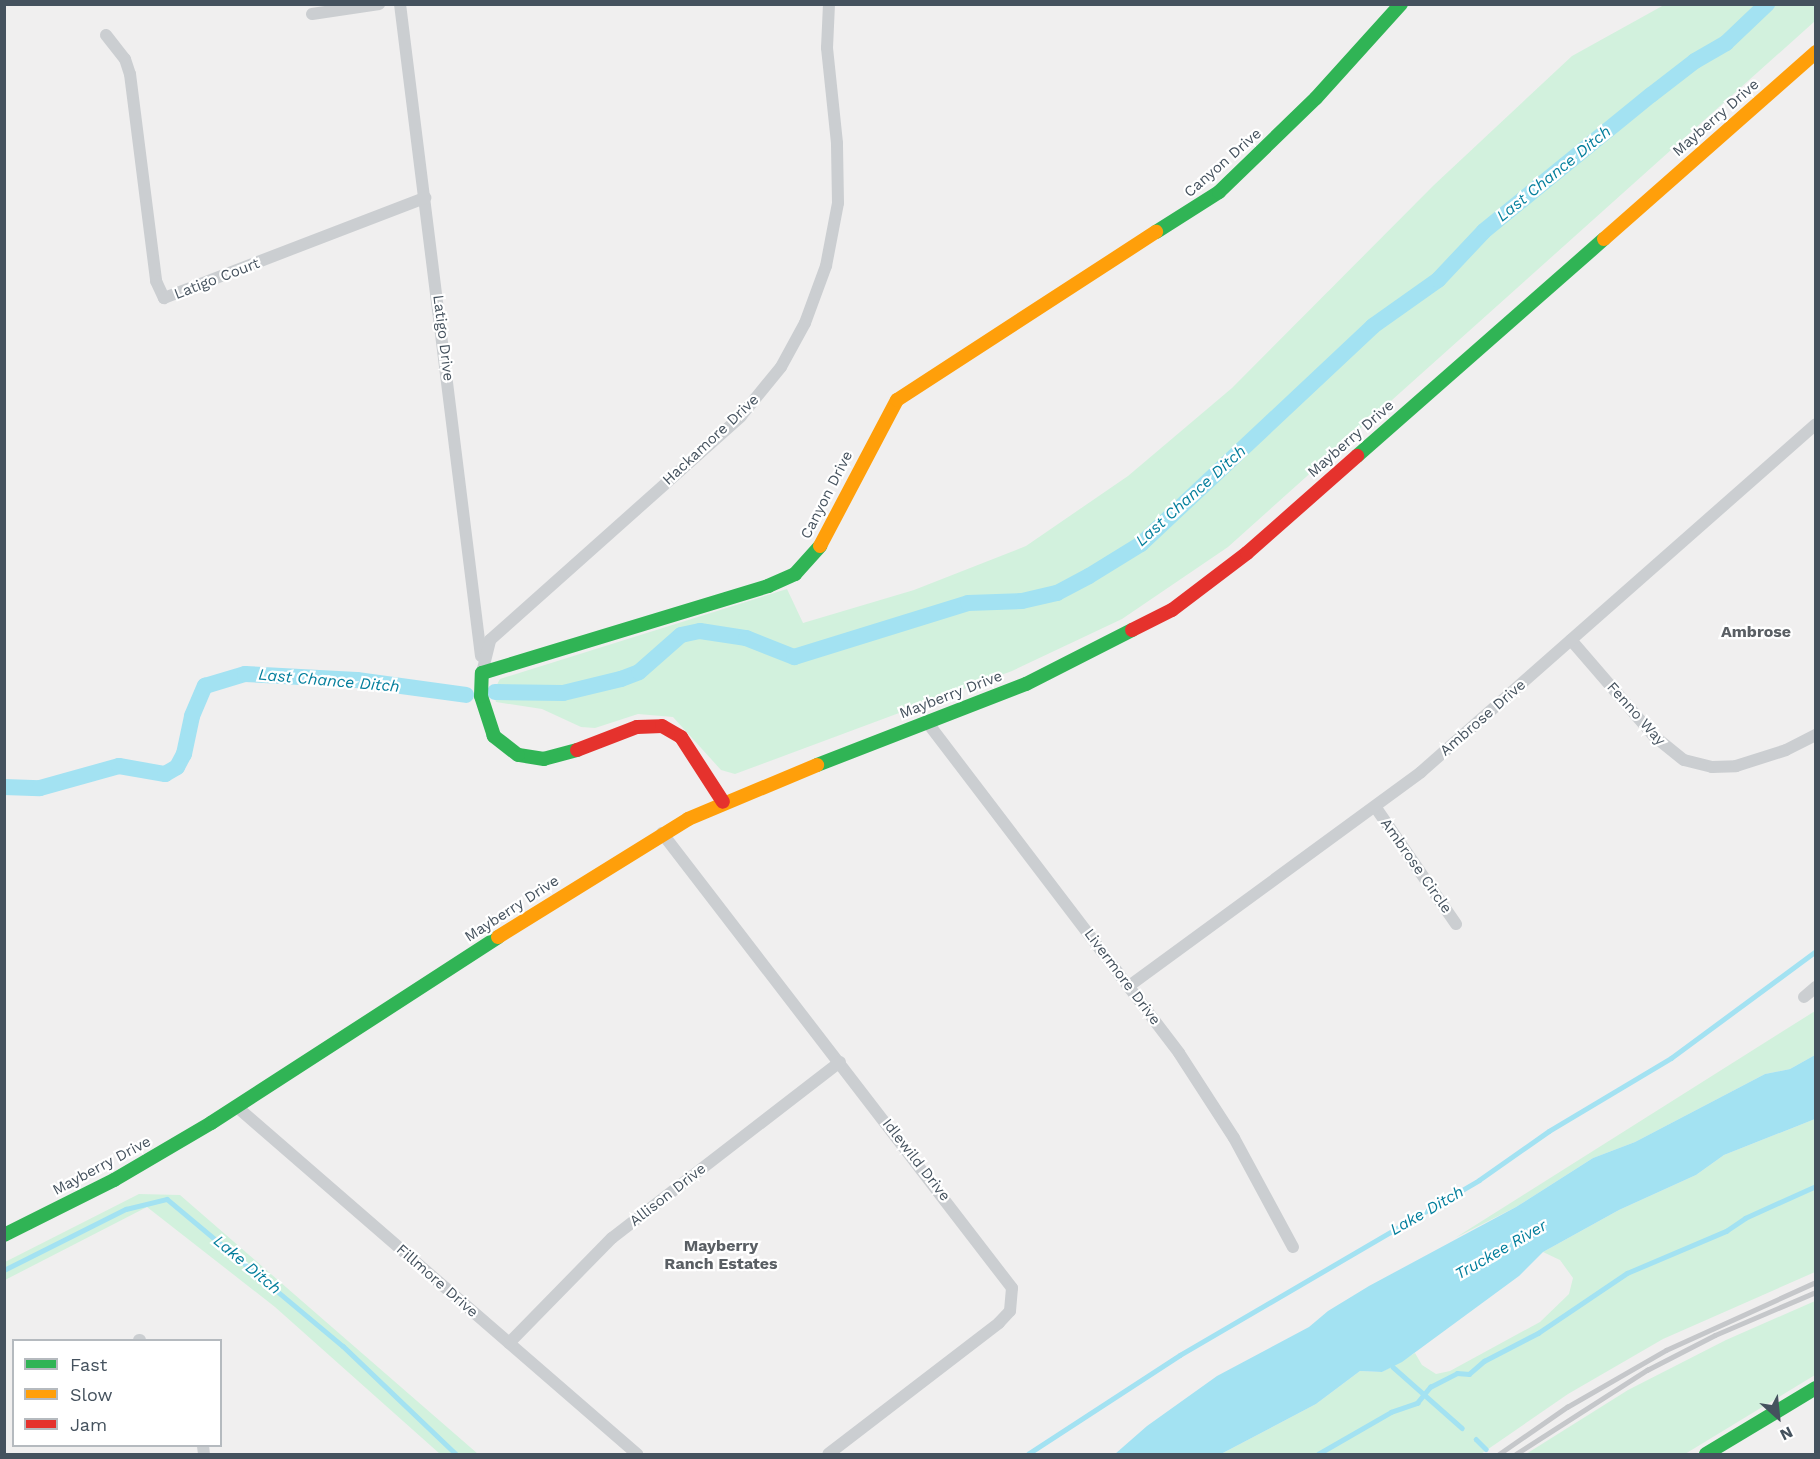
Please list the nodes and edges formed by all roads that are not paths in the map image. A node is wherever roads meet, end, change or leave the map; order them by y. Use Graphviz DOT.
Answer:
graph roads {
  1 [pos="379,4"];
  2 [pos="400,4"];
  3 [pos="829,4"];
  4 [pos="1401,4"];
  5 [pos="312,14"];
  6 [pos="106,35"];
  7 [pos="1815,52"];
  8 [pos="425,198"];
  9 [pos="1815,424"];
  10 [pos="1571,640"];
  11 [pos="482,673"];
  12 [pos="927,723"];
  13 [pos="1815,735"];
  14 [pos="723,802"];
  15 [pos="1376,808"];
  16 [pos="662,833"];
  17 [pos="1456,924"];
  18 [pos="1129,986"];
  19 [pos="1815,987"];
  20 [pos="1804,998"];
  21 [pos="840,1062"];
  22 [pos="237,1107"];
  23 [pos="4,1235"];
  24 [pos="1293,1246"];
  25 [pos="509,1343"];
  26 [pos="1815,1388"];
  27 [pos="637,1455"];
  28 [pos="828,1455"];
  29 [pos="1706,1455"];
  1 -- 5 [label="street"];
  2 -- 8 [label="street, Latigo Drive"];
  3 -- 11 [label="street, Hackamore Drive"];
  4 -- 11 [label="main road, Canyon Drive"];
  6 -- 8 [label="street, Latigo Court"];
  7 -- 12 [label="main road, Mayberry Drive"];
  8 -- 11 [label="street, Latigo Drive"];
  9 -- 10 [label="street, Ambrose Drive"];
  10 -- 13 [label="street, Fenno Way"];
  10 -- 15 [label="street, Ambrose Drive"];
  11 -- 14 [label="main road"];
  12 -- 14 [label="main road, Mayberry Drive"];
  12 -- 18 [label="street, Livermore Drive"];
  14 -- 16 [label="main road, Mayberry Drive"];
  15 -- 17 [label="street, Ambrose Circle"];
  15 -- 18 [label="street, Ambrose Drive"];
  16 -- 21 [label="street, Idlewild Drive"];
  16 -- 22 [label="main road, Mayberry Drive"];
  18 -- 24 [label="street, Livermore Drive"];
  19 -- 20 [label="street"];
  21 -- 25 [label="street, Allison Drive"];
  21 -- 28 [label="street, Idlewild Drive"];
  22 -- 23 [label="main road, Mayberry Drive"];
  22 -- 25 [label="street, Fillmore Drive"];
  25 -- 27 [label="street, Fillmore Drive"];
  26 -- 29 [label="main road"];
}
